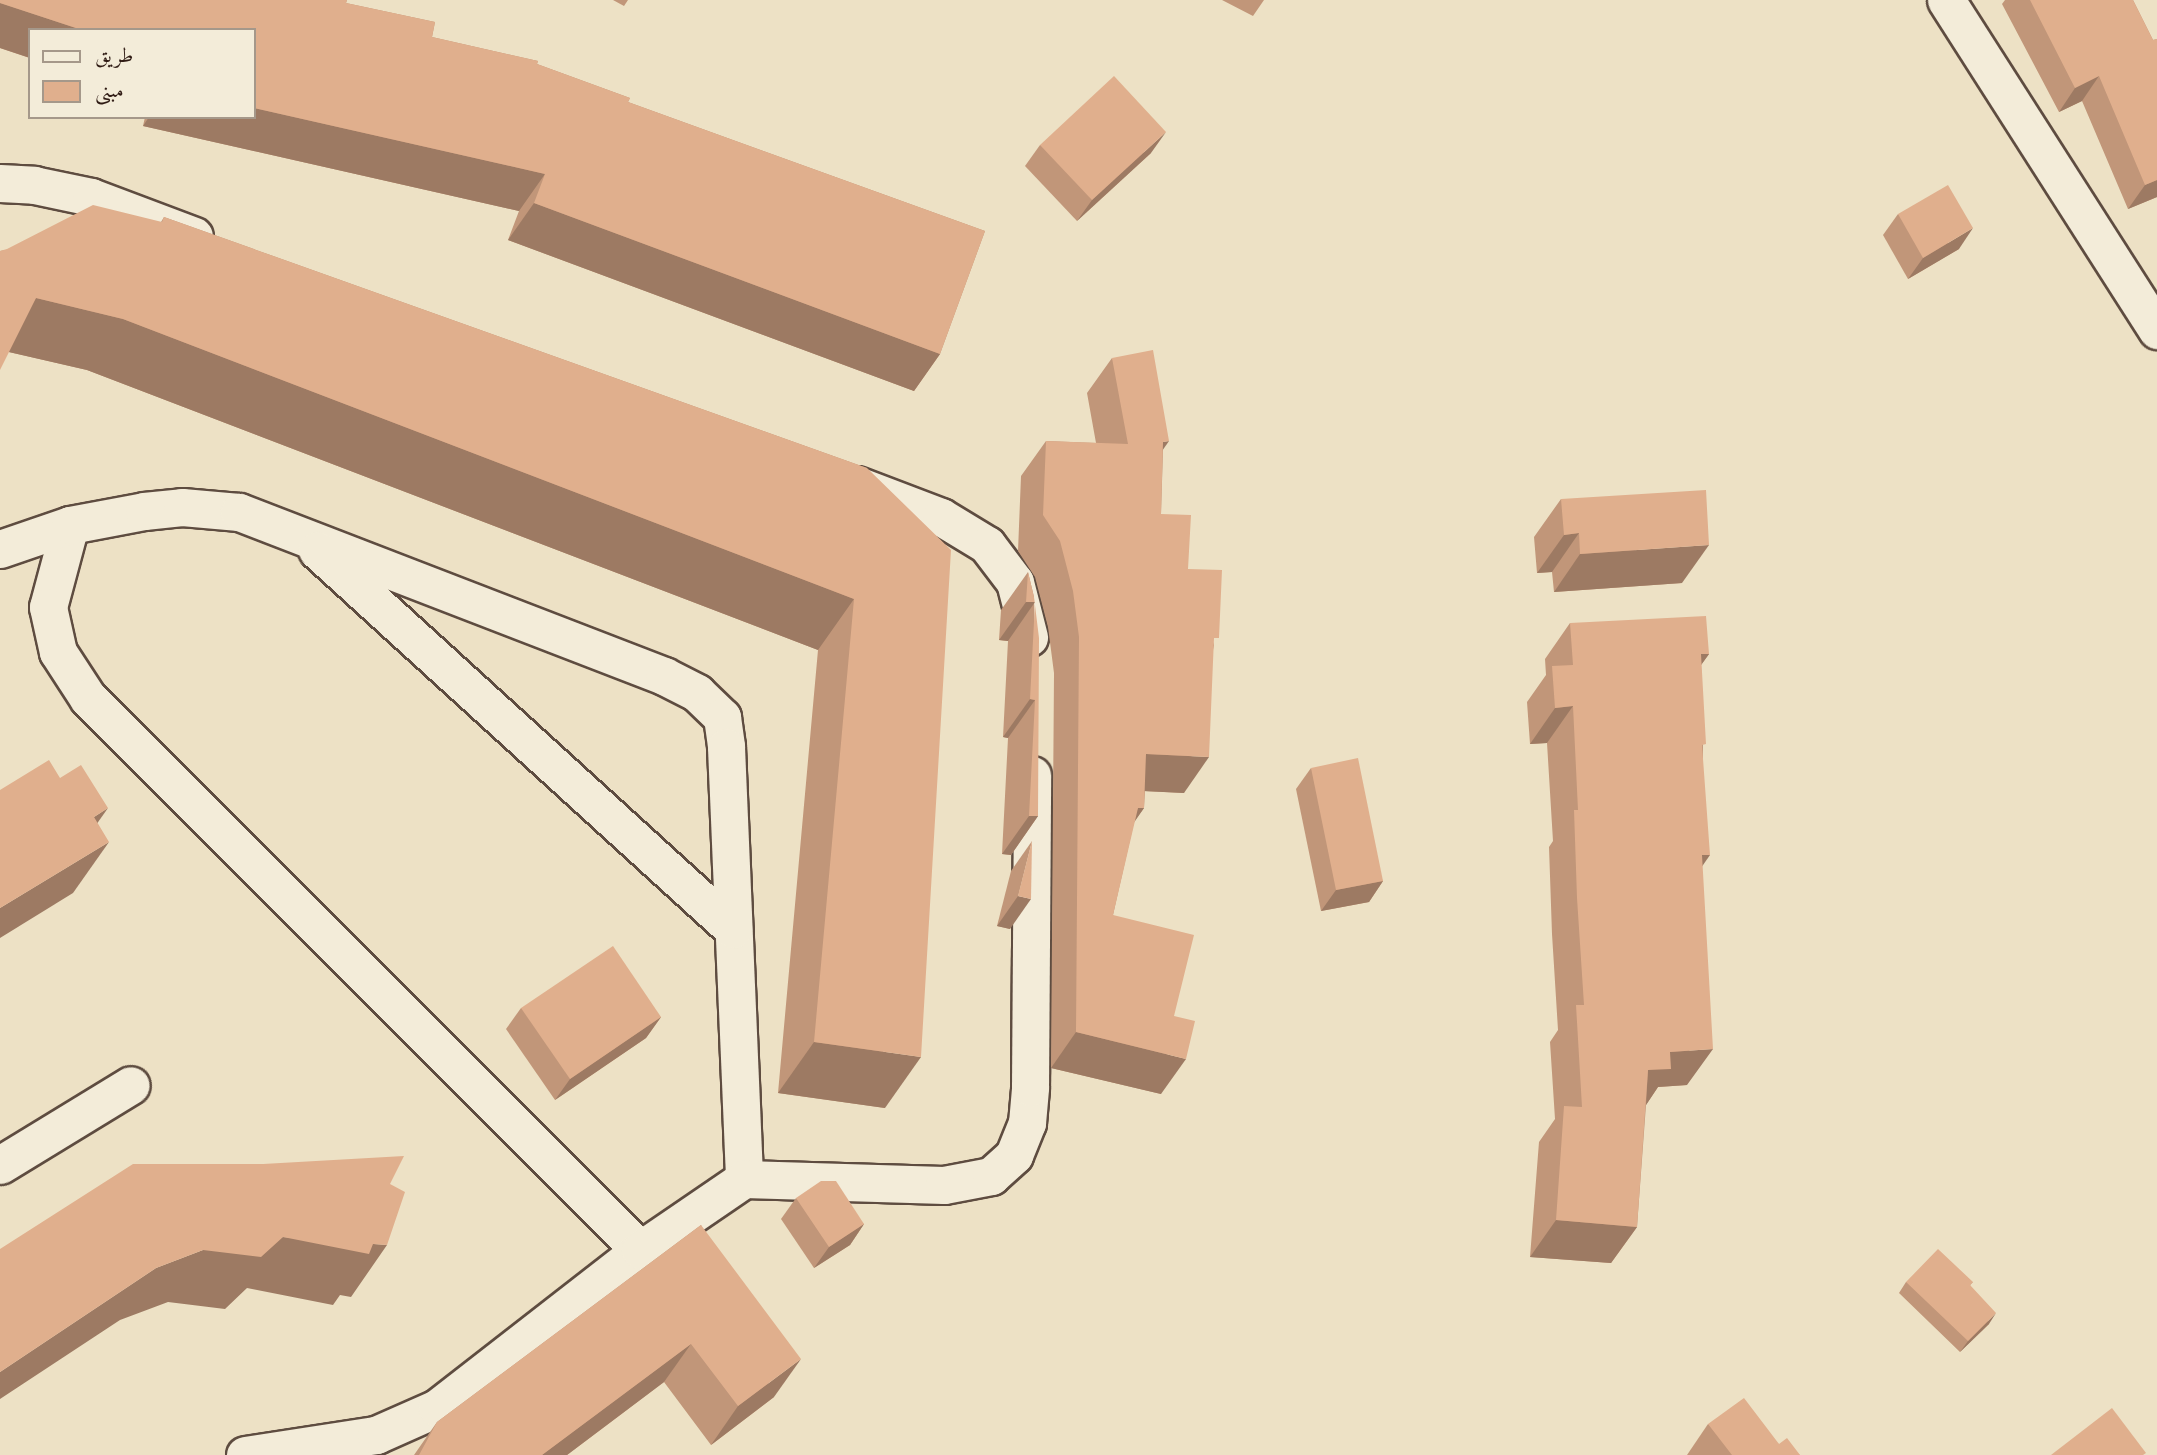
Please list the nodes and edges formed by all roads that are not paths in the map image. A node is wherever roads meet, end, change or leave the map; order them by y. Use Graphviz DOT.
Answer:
graph roads {
  1 [pos="1946,0"];
  2 [pos="0,183"];
  3 [pos="222,246"];
  4 [pos="2151,310"];
  5 [pos="824,473"];
  6 [pos="70,525"];
  7 [pos="302,536"];
  8 [pos="0,549"];
  9 [pos="1033,675"];
  10 [pos="1032,744"];
  11 [pos="733,929"];
  12 [pos="131,1085"];
  13 [pos="0,1165"];
  14 [pos="744,1179"];
  15 [pos="640,1250"];
  16 [pos="245,1455"];
  1 -- 4 [label="street"];
  2 -- 3 [label="street"];
  5 -- 9 [label="street"];
  6 -- 7 [label="street"];
  6 -- 8 [label="street"];
  6 -- 15 [label="street"];
  7 -- 11 [label="street"];
  7 -- 11 [label="street"];
  10 -- 14 [label="street"];
  11 -- 14 [label="street"];
  12 -- 13 [label="street"];
  14 -- 15 [label="street"];
  15 -- 16 [label="street"];
}
